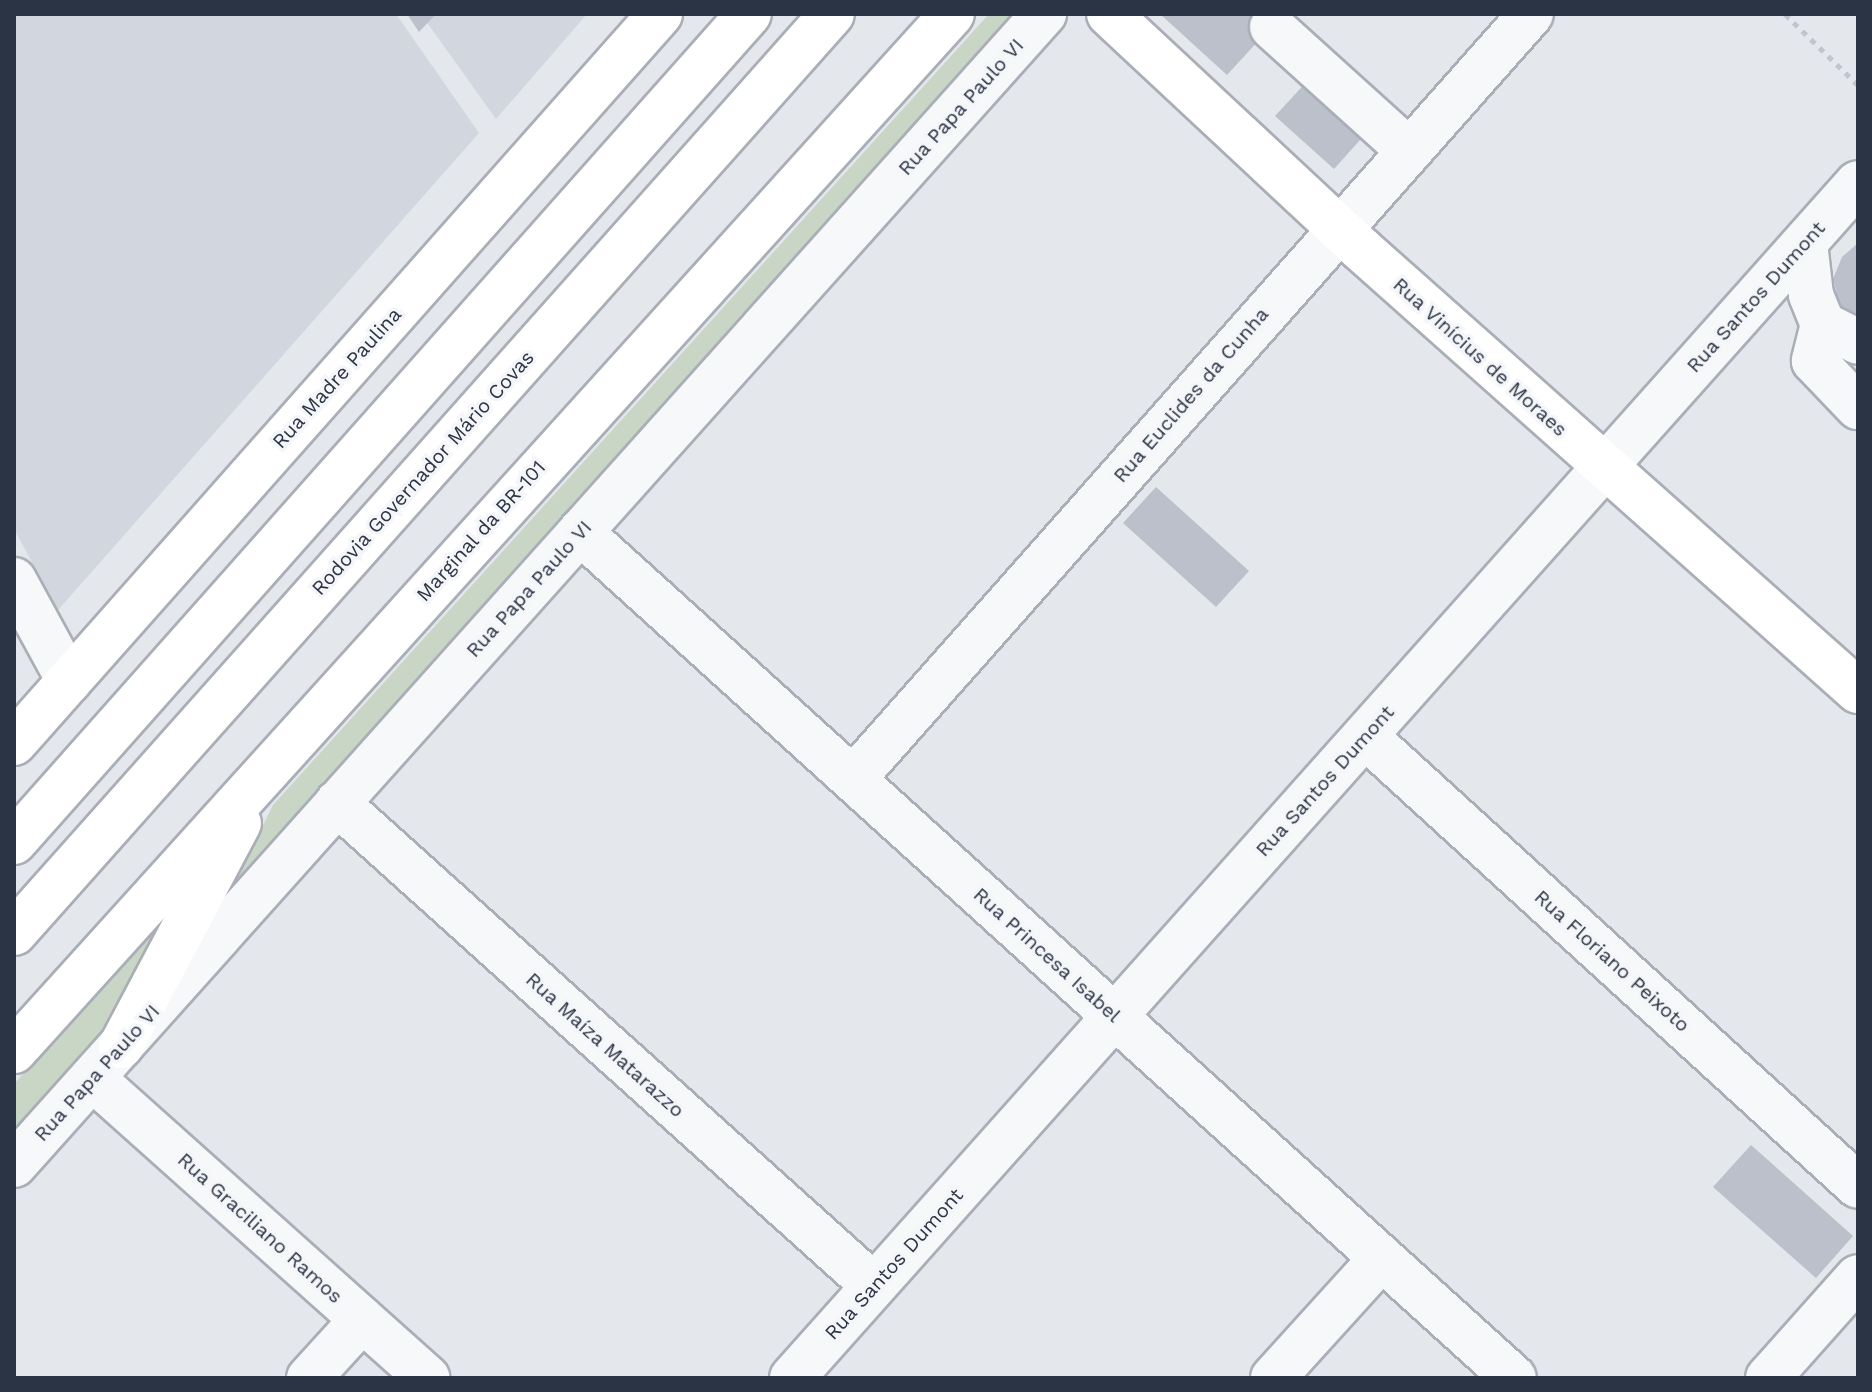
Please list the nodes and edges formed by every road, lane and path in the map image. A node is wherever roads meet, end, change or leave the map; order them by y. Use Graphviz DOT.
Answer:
graph roads {
  1 [pos="660,14"];
  2 [pos="749,14"];
  3 [pos="832,14"];
  4 [pos="952,14"];
  5 [pos="1044,14"];
  6 [pos="1109,14"];
  7 [pos="1531,14"];
  8 [pos="1785,14"];
  9 [pos="1272,27"];
  10 [pos="1858,85"];
  11 [pos="1409,151"];
  12 [pos="1855,195"];
  13 [pos="1338,228"];
  14 [pos="1805,243"];
  15 [pos="1841,333"];
  16 [pos="1858,407"];
  17 [pos="1602,468"];
  18 [pos="580,532"];
  19 [pos="14,580"];
  20 [pos="69,681"];
  21 [pos="1858,691"];
  22 [pos="1365,736"];
  23 [pos="14,743"];
  24 [pos="272,761"];
  25 [pos="853,779"];
  26 [pos="337,803"];
  27 [pos="14,842"];
  28 [pos="14,933"];
  29 [pos="1115,1016"];
  30 [pos="121,1046"];
  31 [pos="14,1051"];
  32 [pos="92,1078"];
  33 [pos="14,1165"];
  34 [pos="1858,1186"];
  35 [pos="1382,1258"];
  36 [pos="1858,1277"];
  37 [pos="874,1286"];
  38 [pos="362,1320"];
  39 [pos="309,1378"];
  40 [pos="427,1378"];
  41 [pos="792,1378"];
  42 [pos="1273,1378"];
  43 [pos="1514,1378"];
  44 [pos="1768,1378"];
  1 -- 20 [label="main road, Rua Madre Paulina"];
  2 -- 27 [label="main road"];
  3 -- 28 [label="main road, Rodovia Governador Mário Covas"];
  4 -- 24 [label="main road, Marginal da BR-101"];
  5 -- 18 [label="street, Rua Papa Paulo VI"];
  6 -- 13 [label="main road, Rua Vinícius de Moraes"];
  7 -- 11 [label="street, Rua Euclides da Cunha"];
  8 -- 10 [label="path"];
  9 -- 11 [label="street"];
  11 -- 13 [label="street, Rua Euclides da Cunha"];
  12 -- 14 [label="street, Rua Santos Dumont"];
  13 -- 17 [label="main road, Rua Vinícius de Moraes"];
  13 -- 25 [label="street, Rua Euclides da Cunha"];
  14 -- 15 [label="street"];
  14 -- 17 [label="street, Rua Santos Dumont"];
  15 -- 16 [label="street"];
  17 -- 21 [label="main road, Rua Vinícius de Moraes"];
  17 -- 22 [label="street, Rua Santos Dumont"];
  18 -- 25 [label="street, Rua Princesa Isabel"];
  18 -- 26 [label="street, Rua Papa Paulo VI"];
  19 -- 20 [label="street"];
  20 -- 23 [label="main road, Rua Madre Paulina"];
  22 -- 29 [label="street, Rua Santos Dumont"];
  22 -- 34 [label="street, Rua Floriano Peixoto"];
  24 -- 30 [label="main road"];
  24 -- 31 [label="main road, Marginal da BR-101"];
  25 -- 29 [label="street, Rua Princesa Isabel"];
  26 -- 30 [label="street, Rua Papa Paulo VI"];
  26 -- 37 [label="street, Rua Maíza Matarazzo"];
  29 -- 35 [label="street, Rua Princesa Isabel"];
  29 -- 37 [label="street, Rua Santos Dumont"];
  30 -- 32 [label="street, Rua Papa Paulo VI"];
  32 -- 33 [label="street, Rua Papa Paulo VI"];
  32 -- 38 [label="street, Rua Graciliano Ramos"];
  35 -- 42 [label="street"];
  35 -- 43 [label="street, Rua Princesa Isabel"];
  36 -- 44 [label="street"];
  37 -- 41 [label="street, Rua Santos Dumont"];
  38 -- 39 [label="street"];
  38 -- 40 [label="street, Rua Graciliano Ramos"];
}
